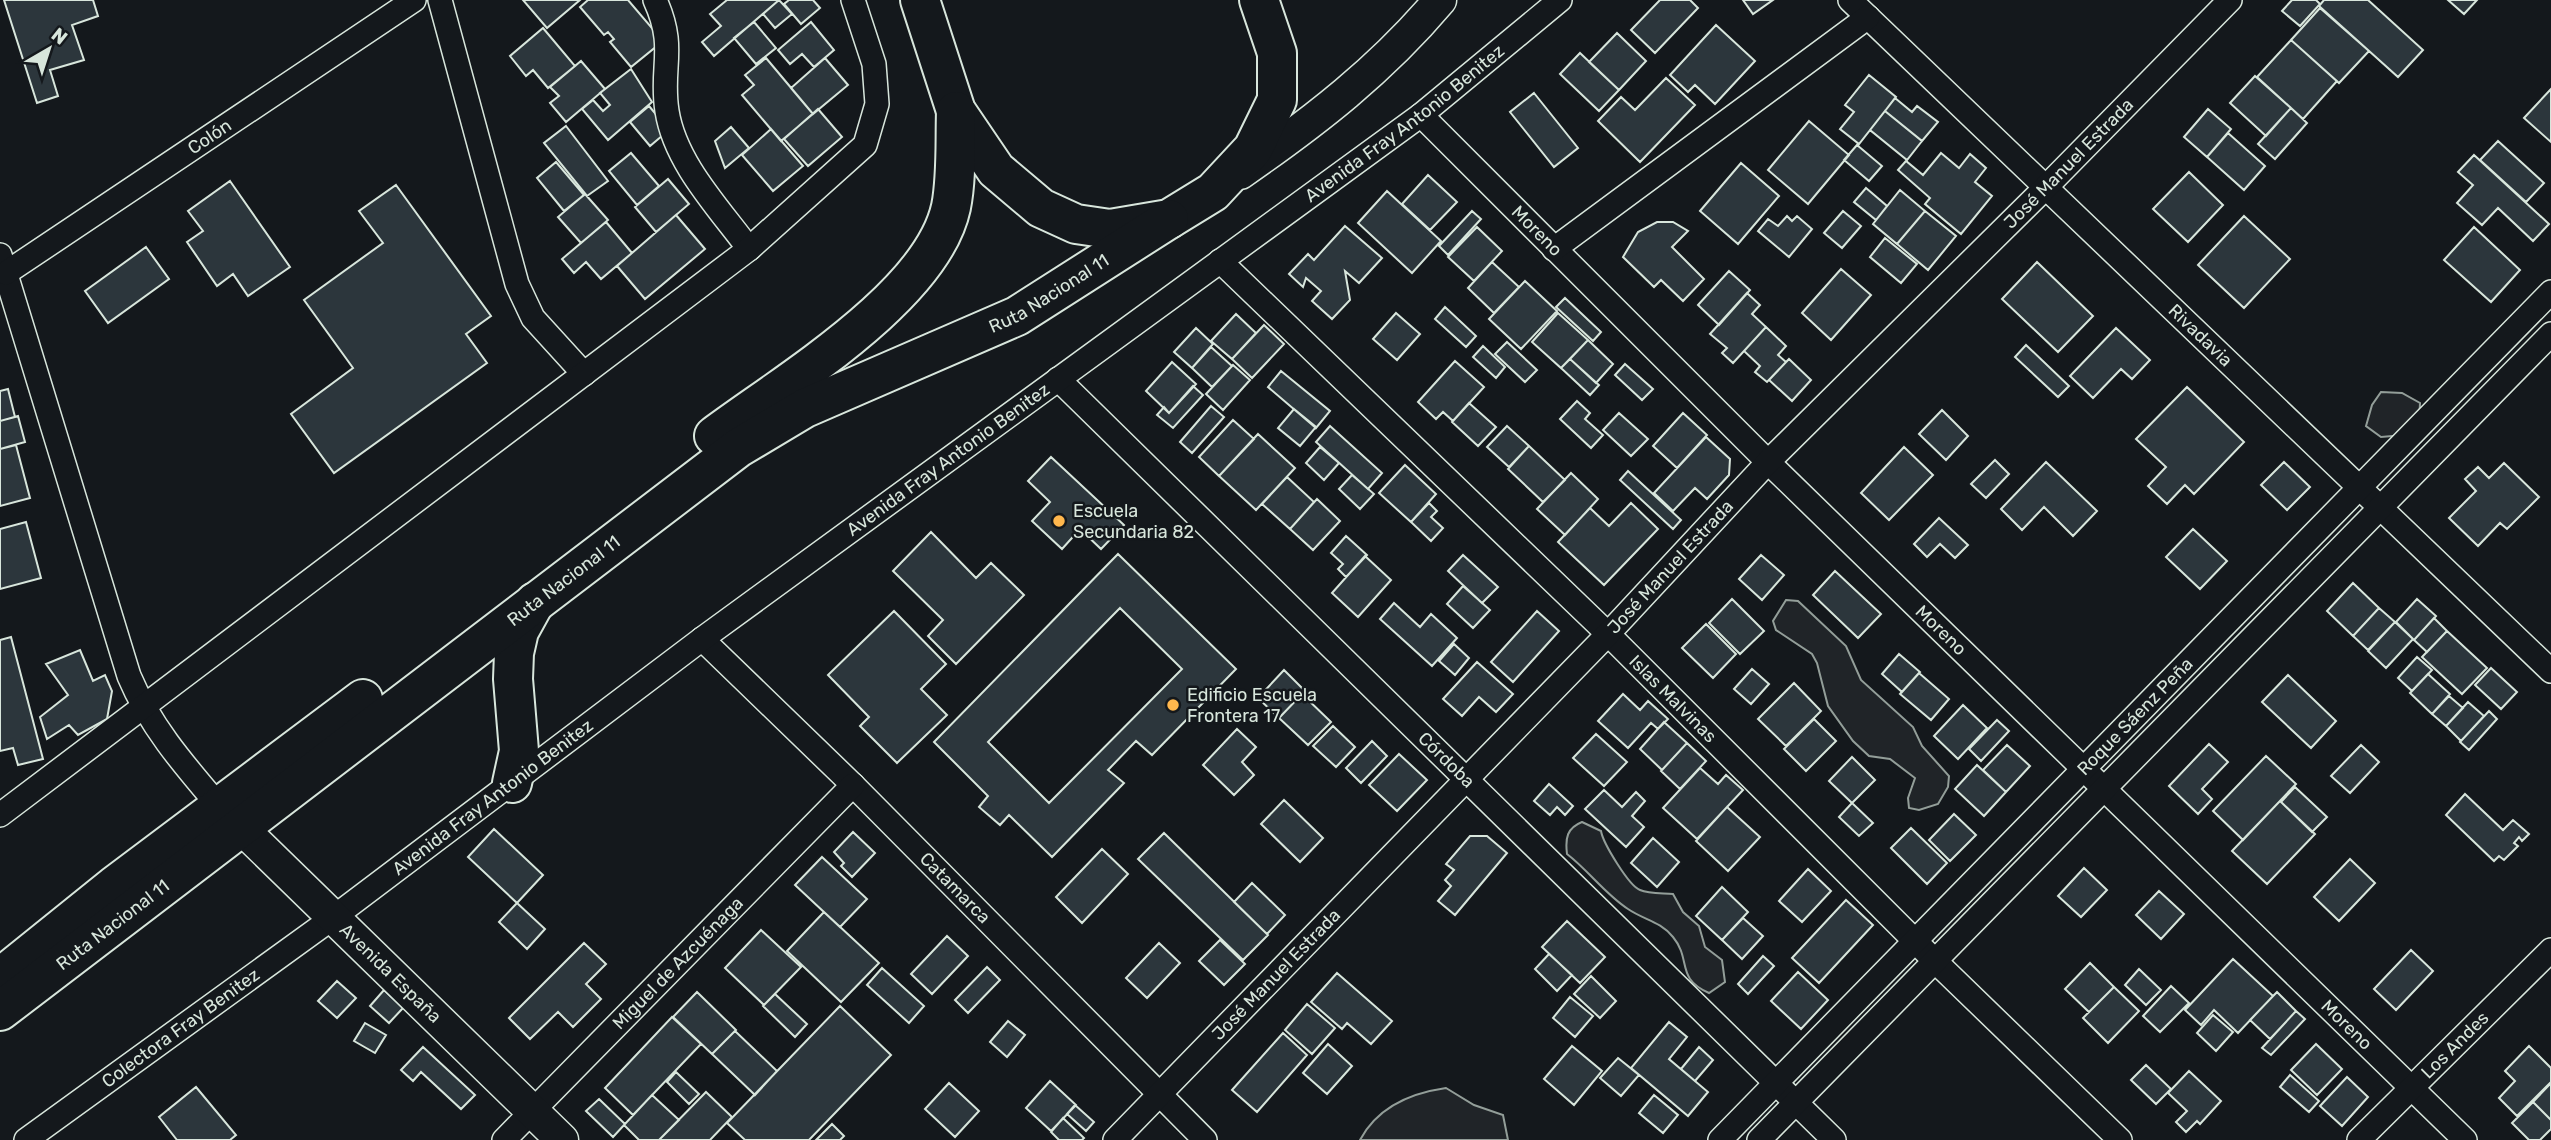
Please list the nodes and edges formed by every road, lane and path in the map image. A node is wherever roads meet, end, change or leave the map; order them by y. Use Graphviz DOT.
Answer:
graph roads {
  1 [pos="414,0"];
  2 [pos="440,0"];
  3 [pos="655,0"];
  4 [pos="853,0"];
  5 [pos="920,0"];
  6 [pos="1259,0"];
  7 [pos="1440,0"];
  8 [pos="1560,0"];
  9 [pos="1850,0"];
  10 [pos="2230,0"];
  11 [pos="1868,17"];
  12 [pos="956,111"];
  13 [pos="1421,115"];
  14 [pos="2046,187"];
  15 [pos="1213,192"];
  16 [pos="1169,219"];
  17 [pos="749,248"];
  18 [pos="1555,249"];
  19 [pos="1220,261"];
  20 [pos="3,264"];
  21 [pos="2551,292"];
  22 [pos="2551,334"];
  23 [pos="584,374"];
  24 [pos="1058,379"];
  25 [pos="1768,462"];
  26 [pos="2361,486"];
  27 [pos="2381,505"];
  28 [pos="536,601"];
  29 [pos="1608,634"];
  30 [pos="702,639"];
  31 [pos="2551,671"];
  32 [pos="143,708"];
  33 [pos="2084,768"];
  34 [pos="1465,778"];
  35 [pos="512,783"];
  36 [pos="853,785"];
  37 [pos="2104,788"];
  38 [pos="0,815"];
  39 [pos="230,816"];
  40 [pos="334,917"];
  41 [pos="1915,940"];
  42 [pos="2551,950"];
  43 [pos="1936,961"];
  44 [pos="0,978"];
  45 [pos="0,1011"];
  46 [pos="1776,1083"];
  47 [pos="2411,1087"];
  48 [pos="1159,1094"];
  49 [pos="1796,1102"];
  50 [pos="532,1111"];
  51 [pos="26,1140"];
  52 [pos="504,1140"];
  53 [pos="562,1140"];
  54 [pos="1115,1140"];
  55 [pos="1205,1140"];
  56 [pos="1720,1140"];
  57 [pos="1759,1140"];
  58 [pos="1834,1140"];
  59 [pos="2120,1140"];
  60 [pos="2359,1140"];
  61 [pos="2465,1140"];
  1 -- 20 [label="street, Colón"];
  2 -- 23 [label="street"];
  3 -- 17 [label="street"];
  4 -- 17 [label="street"];
  5 -- 12 [label="highway, Ruta Nacional 11"];
  6 -- 15 [label="highway, Ruta Nacional 11"];
  7 -- 15 [label="main road"];
  8 -- 13 [label="street, Avenida Fray Antonio Benitez"];
  9 -- 11 [label="street, Rivadavia"];
  10 -- 14 [label="street, José Manuel Estrada"];
  11 -- 14 [label="street, Rivadavia"];
  11 -- 18 [label="street"];
  12 -- 16 [label="highway, Ruta Nacional 11"];
  12 -- 39 [label="highway, Ruta Nacional 11"];
  13 -- 18 [label="street, Moreno"];
  13 -- 19 [label="street, Avenida Fray Antonio Benitez"];
  14 -- 25 [label="street, José Manuel Estrada"];
  14 -- 26 [label="street, Rivadavia"];
  15 -- 16 [label="highway, Ruta Nacional 11"];
  16 -- 28 [label="highway, Ruta Nacional 11"];
  17 -- 23 [label="street"];
  18 -- 25 [label="street, Moreno"];
  19 -- 24 [label="street, Avenida Fray Antonio Benitez"];
  19 -- 29 [label="street, Islas Malvinas"];
  20 -- 32 [label="street"];
  21 -- 26 [label="street, Roque Sáenz Peña"];
  22 -- 27 [label="street, Roque Sáenz Peña"];
  23 -- 32 [label="street"];
  24 -- 30 [label="street, Avenida Fray Antonio Benitez"];
  24 -- 34 [label="street, Córdoba"];
  25 -- 29 [label="street, José Manuel Estrada"];
  25 -- 33 [label="street, Moreno"];
  26 -- 27 [label="street, Rivadavia"];
  26 -- 33 [label="street, Roque Sáenz Peña"];
  27 -- 31 [label="street, Rivadavia"];
  27 -- 37 [label="street, Roque Sáenz Peña"];
  28 -- 35 [label="highway"];
  28 -- 39 [label="highway, Ruta Nacional 11"];
  29 -- 34 [label="street, José Manuel Estrada"];
  29 -- 41 [label="street, Islas Malvinas"];
  30 -- 35 [label="street, Avenida Fray Antonio Benitez"];
  30 -- 36 [label="street, Catamarca"];
  32 -- 38 [label="street"];
  32 -- 39 [label="street"];
  33 -- 37 [label="street, Moreno"];
  33 -- 41 [label="street, Roque Sáenz Peña"];
  34 -- 46 [label="street, Córdoba"];
  34 -- 48 [label="street, José Manuel Estrada"];
  35 -- 40 [label="street, Avenida Fray Antonio Benitez"];
  36 -- 48 [label="street, Catamarca"];
  36 -- 50 [label="street, Miguel de Azcuénaga"];
  37 -- 43 [label="street, Roque Sáenz Peña"];
  37 -- 47 [label="street, Moreno"];
  39 -- 40 [label="main road, Avenida España"];
  39 -- 44 [label="highway, Ruta Nacional 11"];
  39 -- 45 [label="highway, Ruta Nacional 11"];
  40 -- 50 [label="main road, Avenida España"];
  40 -- 51 [label="street, Colectora Fray Benitez"];
  41 -- 43 [label="street, Islas Malvinas"];
  41 -- 46 [label="street, Roque Sáenz Peña"];
  42 -- 47 [label="street, Los Andes"];
  43 -- 49 [label="street, Roque Sáenz Peña"];
  43 -- 59 [label="street, Islas Malvinas"];
  46 -- 49 [label="street, Córdoba"];
  46 -- 56 [label="street, Roque Sáenz Peña"];
  47 -- 60 [label="street, Los Andes"];
  47 -- 61 [label="street, Moreno"];
  48 -- 54 [label="street, José Manuel Estrada"];
  48 -- 55 [label="street, Catamarca"];
  49 -- 57 [label="street, Roque Sáenz Peña"];
  49 -- 58 [label="street, Córdoba"];
  50 -- 52 [label="street, Miguel de Azcuénaga"];
  50 -- 53 [label="main road, Avenida España"];
}
